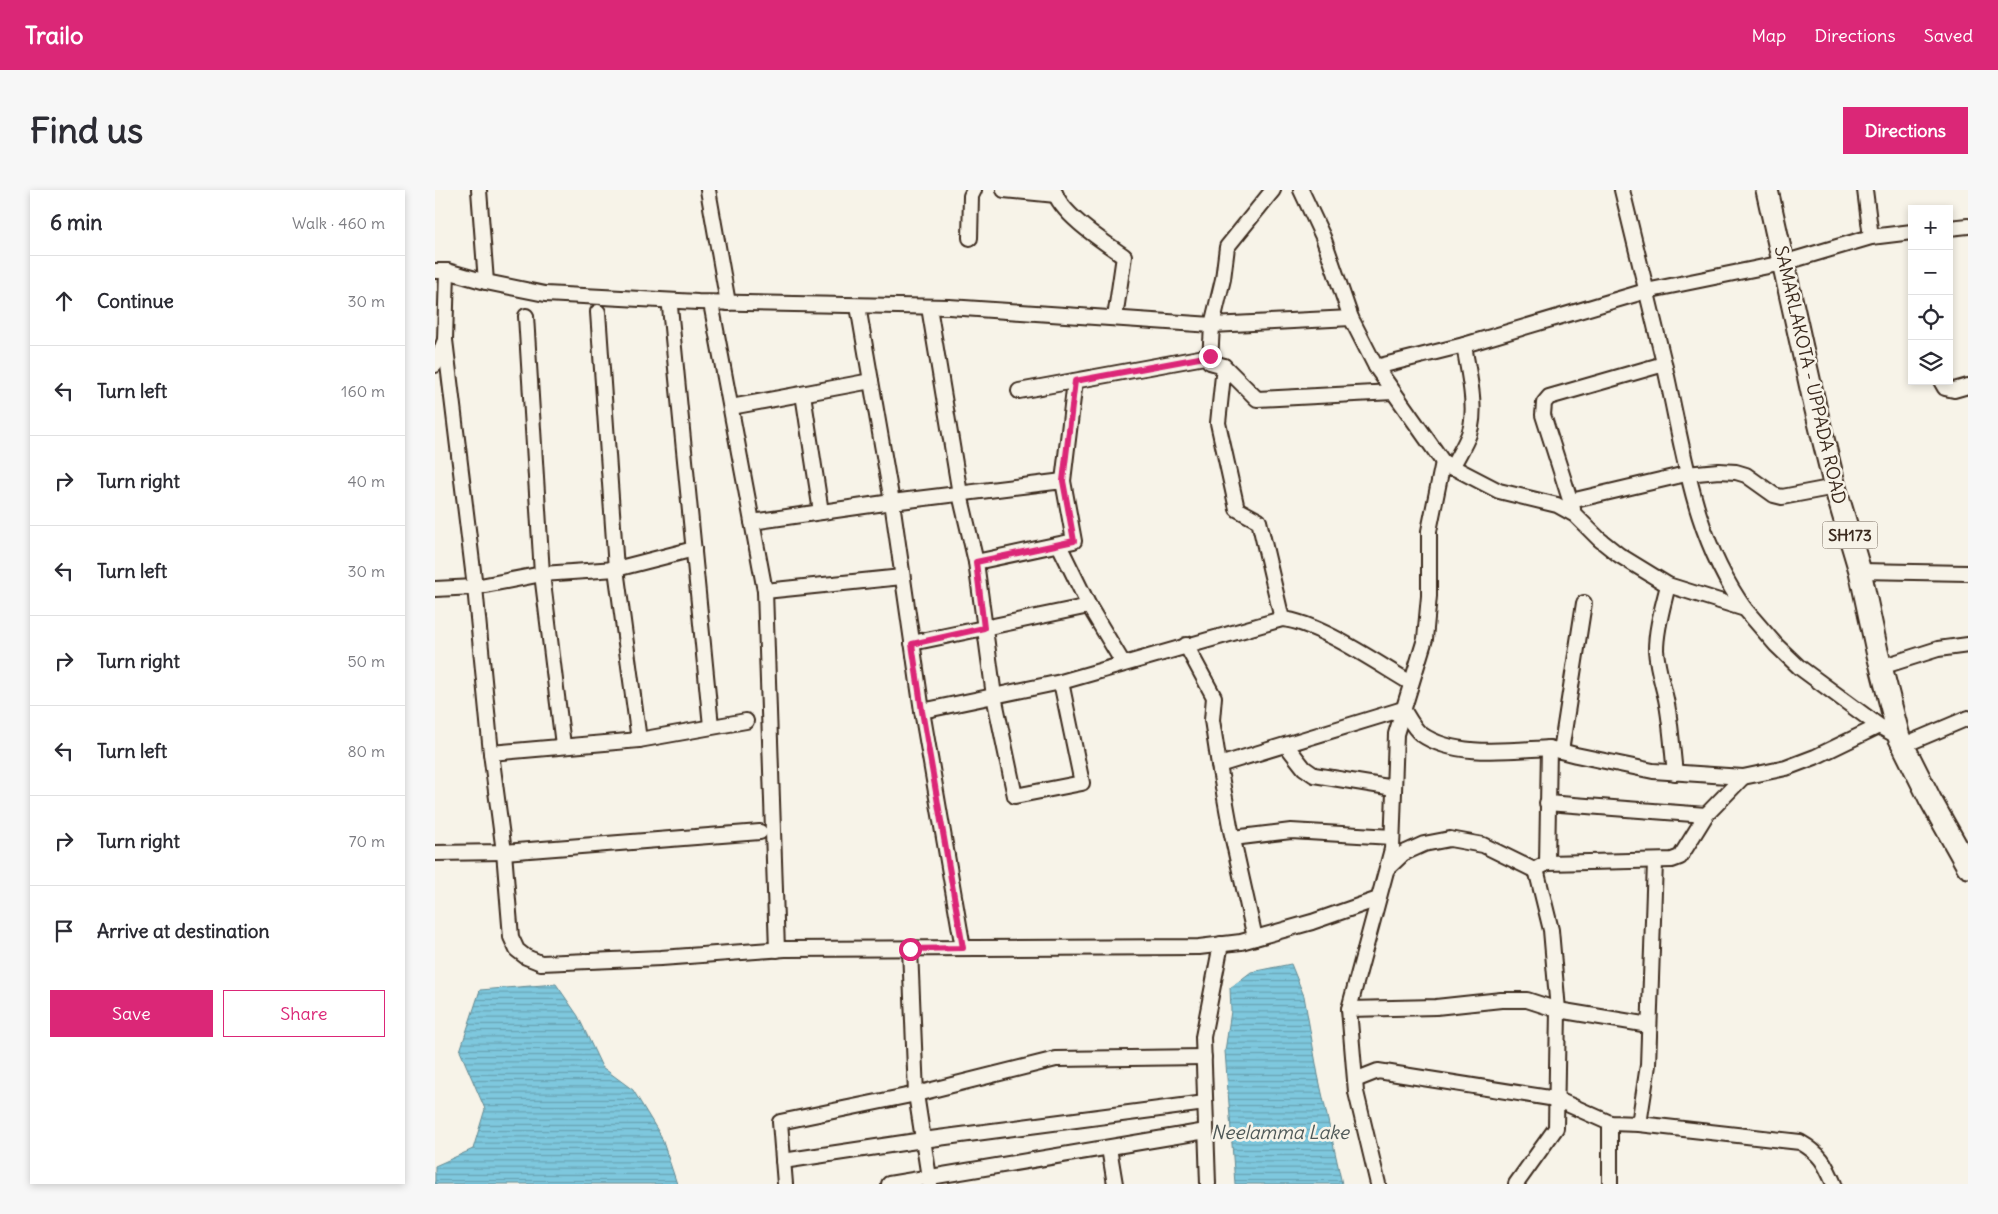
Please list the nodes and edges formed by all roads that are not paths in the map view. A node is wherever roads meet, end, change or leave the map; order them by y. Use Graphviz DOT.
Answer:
graph roads {
  1 [pos="479,190"];
  2 [pos="708,190"];
  3 [pos="974,190"];
  4 [pos="1004,190"];
  5 [pos="1273,190"];
  6 [pos="1301,190"];
  7 [pos="1622,190"];
  8 [pos="1767,190"];
  9 [pos="1865,190"];
  10 [pos="1055,193"];
  11 [pos="1968,226"];
  12 [pos="1953,228"];
  13 [pos="1908,232"];
  14 [pos="1871,237"];
  15 [pos="970,238"];
  16 [pos="1783,262"];
  17 [pos="441,271"];
  18 [pos="486,282"];
  19 [pos="1646,291"];
  20 [pos="711,303"];
  21 [pos="727,303"];
  22 [pos="858,306"];
  23 [pos="670,307"];
  24 [pos="929,307"];
  25 [pos="598,312"];
  26 [pos="526,316"];
  27 [pos="1115,318"];
  28 [pos="1351,318"];
  29 [pos="1212,325"];
  30 [pos="445,340"];
  31 [pos="1464,345"];
  32 [pos="1210,356"];
  33 [pos="1664,364"];
  34 [pos="435,365"];
  35 [pos="1224,366"];
  36 [pos="1376,367"];
  37 [pos="871,381"];
  38 [pos="1075,381"];
  39 [pos="1943,385"];
  40 [pos="1968,386"];
  41 [pos="1019,391"];
  42 [pos="1393,392"];
  43 [pos="803,394"];
  44 [pos="731,407"];
  45 [pos="1448,465"];
  46 [pos="1686,474"];
  47 [pos="1063,481"];
  48 [pos="1835,487"];
  49 [pos="960,494"];
  50 [pos="891,502"];
  51 [pos="1573,508"];
  52 [pos="821,512"];
  53 [pos="752,522"];
  54 [pos="1059,544"];
  55 [pos="694,549"];
  56 [pos="976,562"];
  57 [pos="616,569"];
  58 [pos="1860,570"];
  59 [pos="1968,573"];
  60 [pos="542,574"];
  61 [pos="902,577"];
  62 [pos="1668,585"];
  63 [pos="475,587"];
  64 [pos="435,589"];
  65 [pos="765,591"];
  66 [pos="1584,603"];
  67 [pos="1089,606"];
  68 [pos="1745,610"];
  69 [pos="1282,619"];
  70 [pos="984,628"];
  71 [pos="912,644"];
  72 [pos="1187,645"];
  73 [pos="1968,646"];
  74 [pos="1123,663"];
  75 [pos="1881,667"];
  76 [pos="1061,682"];
  77 [pos="1411,682"];
  78 [pos="994,696"];
  79 [pos="1403,709"];
  80 [pos="922,711"];
  81 [pos="1968,718"];
  82 [pos="746,720"];
  83 [pos="711,726"];
  84 [pos="1879,726"];
  85 [pos="639,740"];
  86 [pos="1901,741"];
  87 [pos="1286,745"];
  88 [pos="563,746"];
  89 [pos="1555,749"];
  90 [pos="491,753"];
  91 [pos="1219,765"];
  92 [pos="1675,772"];
  93 [pos="1743,777"];
  94 [pos="1394,788"];
  95 [pos="1547,803"];
  96 [pos="1706,815"];
  97 [pos="761,832"];
  98 [pos="1392,837"];
  99 [pos="1233,838"];
  100 [pos="504,852"];
  101 [pos="435,853"];
  102 [pos="1655,862"];
  103 [pos="1541,866"];
  104 [pos="1968,867"];
  105 [pos="1386,869"];
  106 [pos="1378,899"];
  107 [pos="1255,938"];
  108 [pos="1221,944"];
  109 [pos="963,948"];
  110 [pos="910,949"];
  111 [pos="777,950"];
  112 [pos="1349,1009"];
  113 [pos="1558,1010"];
  114 [pos="1649,1024"];
  115 [pos="1204,1057"];
  116 [pos="1355,1080"];
  117 [pos="916,1094"];
  118 [pos="1556,1099"];
  119 [pos="1205,1103"];
  120 [pos="1610,1123"];
  121 [pos="1639,1124"];
  122 [pos="1206,1131"];
  123 [pos="923,1140"];
  124 [pos="1109,1148"];
  125 [pos="783,1161"];
  126 [pos="929,1181"];
  127 [pos="785,1184"];
  128 [pos="889,1184"];
  129 [pos="1115,1184"];
  130 [pos="1208,1184"];
  131 [pos="1378,1184"];
  132 [pos="1516,1184"];
  133 [pos="1610,1184"];
  134 [pos="1834,1184"];
  1 -- 18 [label="street"];
  2 -- 21 [label="street"];
  3 -- 15 [label="street"];
  4 -- 10 [label="street"];
  5 -- 29 [label="street"];
  6 -- 28 [label="street"];
  7 -- 19 [label="street"];
  8 -- 16 [label="main road, SAMARLAKOTA - UPPADA ROAD / SH173"];
  9 -- 14 [label="street"];
  10 -- 27 [label="street"];
  11 -- 12 [label="street"];
  13 -- 14 [label="street"];
  14 -- 16 [label="street"];
  16 -- 19 [label="street"];
  16 -- 48 [label="main road, SAMARLAKOTA - UPPADA ROAD / SH173"];
  17 -- 18 [label="street"];
  17 -- 30 [label="street"];
  18 -- 20 [label="street"];
  19 -- 31 [label="street"];
  19 -- 33 [label="street"];
  20 -- 21 [label="street"];
  20 -- 44 [label="street"];
  21 -- 22 [label="street"];
  22 -- 24 [label="street"];
  22 -- 37 [label="street"];
  23 -- 55 [label="street"];
  24 -- 27 [label="street"];
  24 -- 49 [label="street"];
  25 -- 57 [label="street"];
  26 -- 60 [label="street"];
  27 -- 29 [label="street"];
  28 -- 29 [label="street"];
  28 -- 36 [label="street"];
  29 -- 32 [label="street"];
  30 -- 34 [label="street"];
  30 -- 63 [label="street"];
  31 -- 36 [label="street"];
  31 -- 45 [label="street"];
  32 -- 35 [label="street"];
  32 -- 38 [label="street"];
  33 -- 46 [label="street"];
  33 -- 51 [label="street"];
  35 -- 42 [label="street"];
  35 -- 69 [label="street"];
  36 -- 42 [label="street"];
  37 -- 43 [label="street"];
  37 -- 50 [label="street"];
  38 -- 41 [label="street"];
  38 -- 47 [label="street"];
  39 -- 40 [label="street"];
  42 -- 45 [label="street"];
  43 -- 44 [label="street"];
  43 -- 52 [label="street"];
  44 -- 53 [label="street"];
  45 -- 51 [label="street"];
  45 -- 77 [label="street"];
  46 -- 48 [label="street"];
  46 -- 51 [label="street"];
  46 -- 68 [label="street"];
  47 -- 49 [label="street"];
  47 -- 54 [label="street"];
  48 -- 58 [label="main road, SAMARLAKOTA - UPPADA ROAD / SH173"];
  49 -- 50 [label="street"];
  49 -- 56 [label="street"];
  50 -- 52 [label="street"];
  50 -- 61 [label="street"];
  51 -- 62 [label="street"];
  52 -- 53 [label="street"];
  53 -- 65 [label="street"];
  54 -- 56 [label="street"];
  54 -- 67 [label="street"];
  55 -- 57 [label="street"];
  55 -- 83 [label="street"];
  56 -- 70 [label="street"];
  57 -- 60 [label="street"];
  57 -- 85 [label="street"];
  58 -- 59 [label="street"];
  58 -- 75 [label="main road, SAMARLAKOTA - UPPADA ROAD / SH173"];
  60 -- 63 [label="street"];
  60 -- 88 [label="street"];
  61 -- 65 [label="street"];
  61 -- 71 [label="street"];
  62 -- 68 [label="street"];
  62 -- 92 [label="street"];
  63 -- 64 [label="street"];
  63 -- 90 [label="street"];
  65 -- 111 [label="street"];
  66 -- 89 [label="street"];
  67 -- 70 [label="street"];
  67 -- 74 [label="street"];
  68 -- 84 [label="street"];
  69 -- 72 [label="street"];
  69 -- 77 [label="street"];
  70 -- 71 [label="street"];
  70 -- 78 [label="street"];
  71 -- 80 [label="street"];
  72 -- 74 [label="street"];
  72 -- 91 [label="street"];
  73 -- 75 [label="street"];
  74 -- 76 [label="street"];
  75 -- 86 [label="main road, SAMARLAKOTA - UPPADA ROAD / SH173"];
  76 -- 78 [label="street"];
  76 -- 78 [label="street"];
  77 -- 79 [label="street"];
  78 -- 80 [label="street"];
  79 -- 87 [label="street"];
  79 -- 89 [label="street"];
  79 -- 94 [label="street"];
  80 -- 109 [label="street"];
  81 -- 86 [label="street"];
  82 -- 83 [label="street"];
  83 -- 85 [label="street"];
  84 -- 86 [label="street"];
  84 -- 93 [label="street"];
  85 -- 88 [label="street"];
  86 -- 104 [label="main road, SAMARLAKOTA - UPPADA ROAD / SH173"];
  87 -- 91 [label="street"];
  87 -- 94 [label="street"];
  88 -- 90 [label="street"];
  89 -- 92 [label="street"];
  89 -- 95 [label="street"];
  90 -- 100 [label="street"];
  91 -- 99 [label="street"];
  92 -- 93 [label="street"];
  93 -- 96 [label="street"];
  94 -- 98 [label="street"];
  95 -- 96 [label="street"];
  95 -- 103 [label="street"];
  96 -- 102 [label="street"];
  97 -- 100 [label="street"];
  98 -- 99 [label="street"];
  98 -- 105 [label="street"];
  99 -- 107 [label="street"];
  100 -- 101 [label="street"];
  100 -- 111 [label="street"];
  102 -- 103 [label="street"];
  102 -- 114 [label="street"];
  103 -- 105 [label="street"];
  103 -- 113 [label="street"];
  105 -- 106 [label="street"];
  106 -- 107 [label="street"];
  106 -- 112 [label="street"];
  107 -- 108 [label="street"];
  108 -- 109 [label="street"];
  108 -- 115 [label="street"];
  109 -- 110 [label="street"];
  110 -- 111 [label="street"];
  110 -- 117 [label="street"];
  112 -- 113 [label="street"];
  112 -- 116 [label="street"];
  113 -- 114 [label="street"];
  113 -- 118 [label="street"];
  114 -- 121 [label="street"];
  115 -- 117 [label="street"];
  115 -- 119 [label="street"];
  116 -- 118 [label="street"];
  116 -- 131 [label="street"];
  117 -- 123 [label="street"];
  117 -- 125 [label="street"];
  118 -- 120 [label="street"];
  118 -- 132 [label="street"];
  119 -- 122 [label="street"];
  119 -- 123 [label="street"];
  120 -- 121 [label="street"];
  120 -- 133 [label="street"];
  121 -- 134 [label="street"];
  122 -- 124 [label="street"];
  122 -- 130 [label="street"];
  123 -- 125 [label="street"];
  123 -- 126 [label="street"];
  124 -- 126 [label="street"];
  124 -- 129 [label="street"];
  125 -- 127 [label="street"];
  126 -- 128 [label="street"];
}
